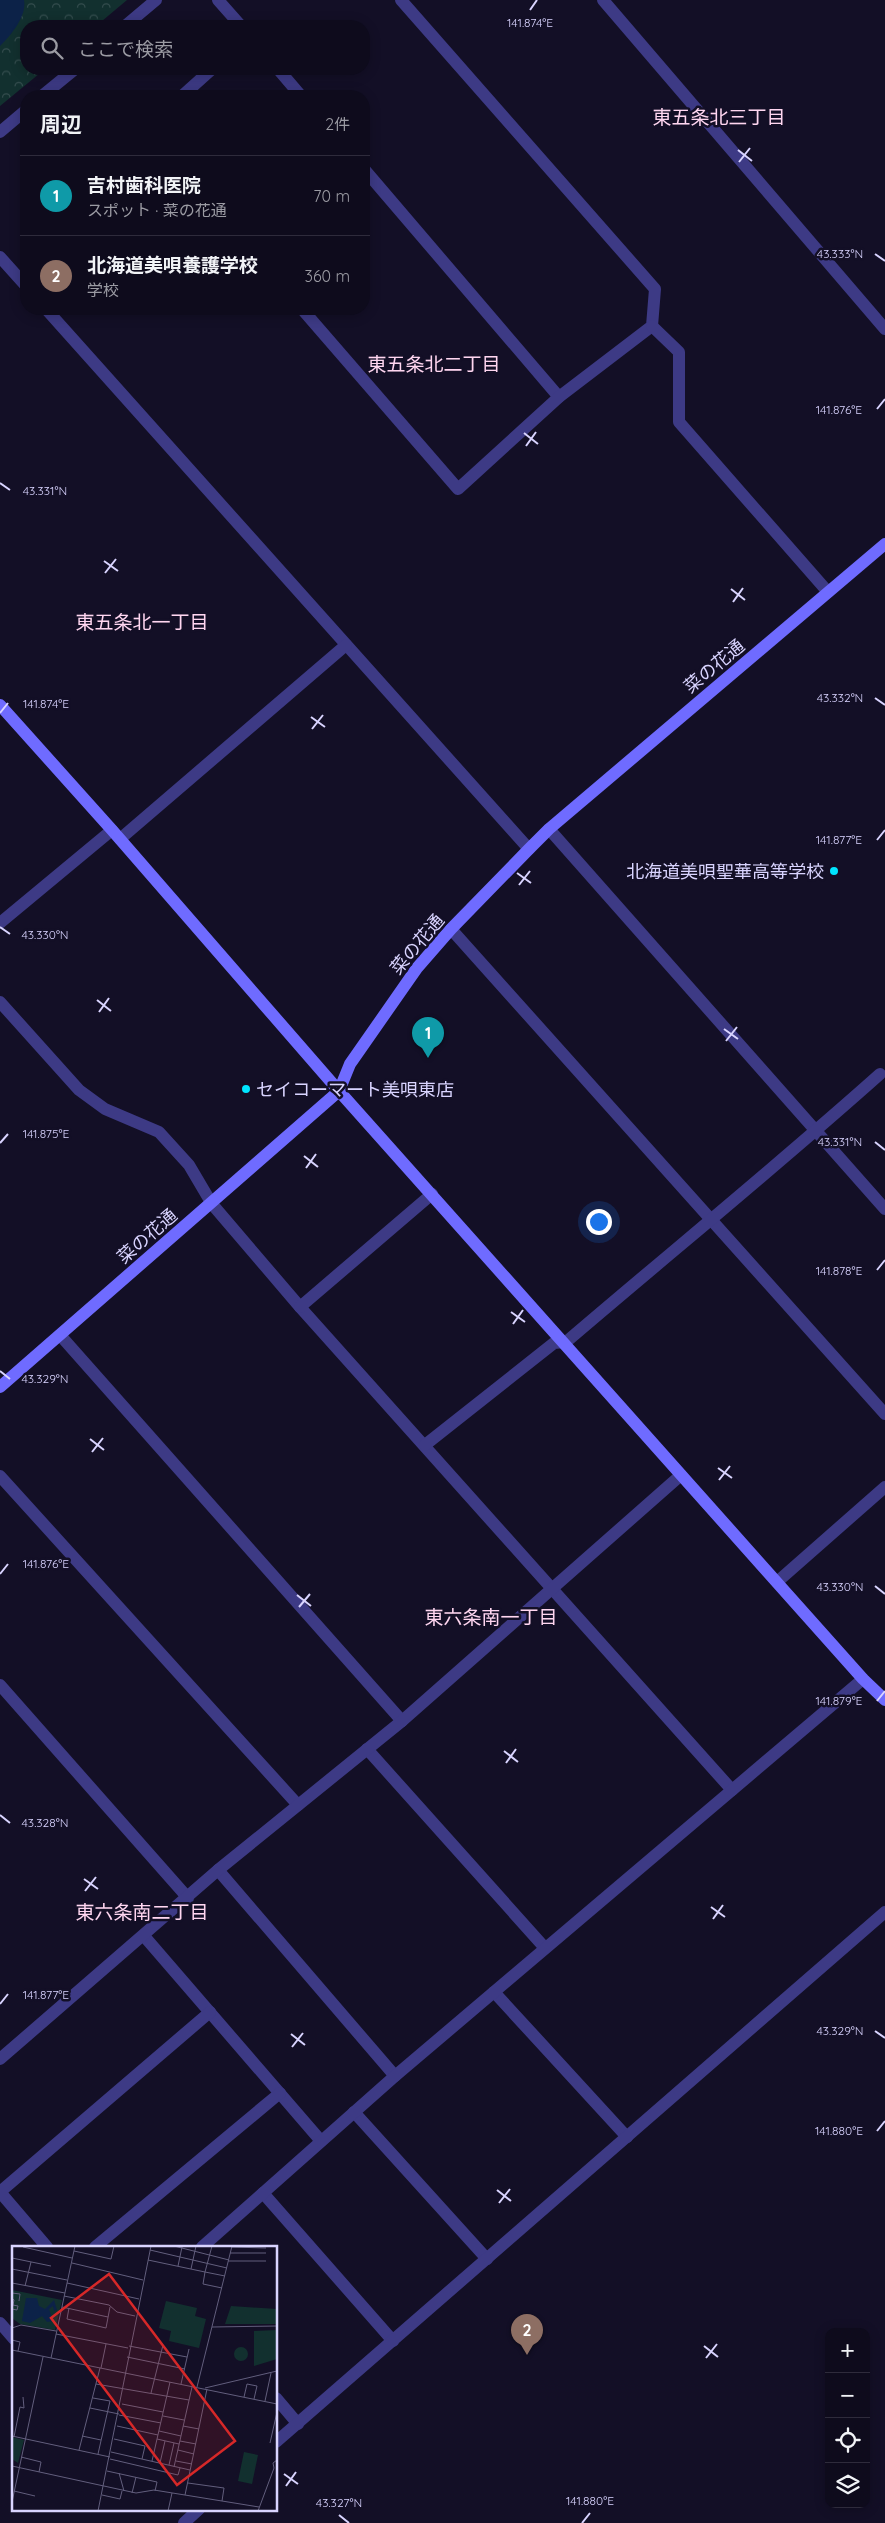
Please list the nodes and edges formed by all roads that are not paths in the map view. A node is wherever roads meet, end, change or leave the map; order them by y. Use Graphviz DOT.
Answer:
graph roads {
  1 [pos="156,0"];
  2 [pos="218,0"];
  3 [pos="401,0"];
  4 [pos="603,0"];
  5 [pos="132,20"];
  6 [pos="236,20"];
  7 [pos="67,75"];
  8 [pos="205,75"];
  9 [pos="283,75"];
  10 [pos="49,90"];
  11 [pos="189,90"];
  12 [pos="296,90"];
  13 [pos="20,115"];
  14 [pos="0,132"];
  15 [pos="370,176"];
  16 [pos="0,257"];
  17 [pos="20,279"];
  18 [pos="51,315"];
  19 [pos="307,315"];
  20 [pos="652,326"];
  21 [pos="885,330"];
  22 [pos="559,397"];
  23 [pos="885,544"];
  24 [pos="828,592"];
  25 [pos="346,644"];
  26 [pos="0,705"];
  27 [pos="549,829"];
  28 [pos="116,834"];
  29 [pos="529,849"];
  30 [pos="0,923"];
  31 [pos="451,928"];
  32 [pos="0,1002"];
  33 [pos="880,1074"];
  34 [pos="339,1091"];
  35 [pos="815,1132"];
  36 [pos="432,1194"];
  37 [pos="212,1204"];
  38 [pos="885,1209"];
  39 [pos="710,1218"];
  40 [pos="300,1307"];
  41 [pos="60,1335"];
  42 [pos="566,1342"];
  43 [pos="0,1387"];
  44 [pos="885,1414"];
  45 [pos="426,1445"];
  46 [pos="681,1474"];
  47 [pos="0,1476"];
  48 [pos="885,1488"];
  49 [pos="777,1582"];
  50 [pos="552,1588"];
  51 [pos="863,1678"];
  52 [pos="0,1685"];
  53 [pos="885,1700"];
  54 [pos="402,1721"];
  55 [pos="367,1749"];
  56 [pos="732,1790"];
  57 [pos="298,1805"];
  58 [pos="218,1870"];
  59 [pos="188,1898"];
  60 [pos="885,1912"];
  61 [pos="144,1936"];
  62 [pos="545,1948"];
  63 [pos="494,1992"];
  64 [pos="210,2012"];
  65 [pos="0,2059"];
  66 [pos="395,2076"];
  67 [pos="280,2093"];
  68 [pos="354,2112"];
  69 [pos="627,2137"];
  70 [pos="321,2141"];
  71 [pos="263,2192"];
  72 [pos="45,2246"];
  73 [pos="96,2246"];
  74 [pos="203,2246"];
  75 [pos="487,2259"];
  76 [pos="0,2323"];
  77 [pos="12,2337"];
  78 [pos="393,2341"];
  79 [pos="278,2400"];
  80 [pos="298,2424"];
  81 [pos="278,2440"];
  82 [pos="198,2510"];
  83 [pos="184,2523"];
  1 -- 5 [label="street"];
  2 -- 6 [label="street"];
  3 -- 20 [label="street"];
  4 -- 21 [label="street"];
  7 -- 10 [label="street"];
  8 -- 11 [label="street"];
  9 -- 12 [label="street"];
  13 -- 14 [label="street"];
  15 -- 22 [label="street"];
  16 -- 17 [label="street"];
  18 -- 25 [label="street"];
  19 -- 22 [label="street"];
  20 -- 22 [label="street"];
  20 -- 24 [label="street"];
  23 -- 24 [label="street, 菜の花通"];
  24 -- 27 [label="street, 菜の花通"];
  25 -- 28 [label="street"];
  25 -- 29 [label="street"];
  26 -- 28 [label="street"];
  27 -- 29 [label="street, 菜の花通"];
  27 -- 35 [label="street"];
  28 -- 30 [label="street"];
  28 -- 34 [label="street"];
  29 -- 31 [label="street, 菜の花通"];
  31 -- 34 [label="street, 菜の花通"];
  31 -- 39 [label="street"];
  32 -- 37 [label="street"];
  33 -- 35 [label="street"];
  34 -- 36 [label="street"];
  34 -- 37 [label="street, 菜の花通"];
  35 -- 38 [label="street"];
  35 -- 39 [label="street"];
  36 -- 40 [label="street"];
  36 -- 42 [label="street"];
  37 -- 40 [label="street"];
  37 -- 41 [label="street, 菜の花通"];
  39 -- 42 [label="street"];
  39 -- 44 [label="street"];
  40 -- 45 [label="street"];
  41 -- 43 [label="street, 菜の花通"];
  41 -- 54 [label="street"];
  42 -- 45 [label="street"];
  42 -- 46 [label="street"];
  45 -- 50 [label="street"];
  46 -- 49 [label="street"];
  46 -- 50 [label="street"];
  47 -- 57 [label="street"];
  48 -- 49 [label="street"];
  49 -- 51 [label="street"];
  50 -- 54 [label="street"];
  50 -- 56 [label="street"];
  51 -- 53 [label="street"];
  51 -- 56 [label="street"];
  52 -- 59 [label="street"];
  54 -- 55 [label="street"];
  55 -- 57 [label="street"];
  55 -- 62 [label="street"];
  56 -- 62 [label="street"];
  57 -- 58 [label="street"];
  58 -- 59 [label="street"];
  58 -- 66 [label="street"];
  59 -- 61 [label="street"];
  60 -- 69 [label="street"];
  61 -- 64 [label="street"];
  61 -- 65 [label="street"];
  62 -- 63 [label="street"];
  63 -- 66 [label="street"];
  63 -- 69 [label="street"];
  64 -- 67 [label="street"];
  64 -- 72 [label="street"];
  66 -- 68 [label="street"];
  67 -- 70 [label="street"];
  67 -- 73 [label="street"];
  68 -- 70 [label="street"];
  68 -- 75 [label="street"];
  69 -- 75 [label="street"];
  70 -- 71 [label="street"];
  71 -- 74 [label="street"];
  71 -- 78 [label="street"];
  75 -- 78 [label="street"];
  76 -- 77 [label="street"];
  78 -- 80 [label="street"];
  79 -- 80 [label="street"];
  80 -- 81 [label="street"];
  82 -- 83 [label="street"];
}
